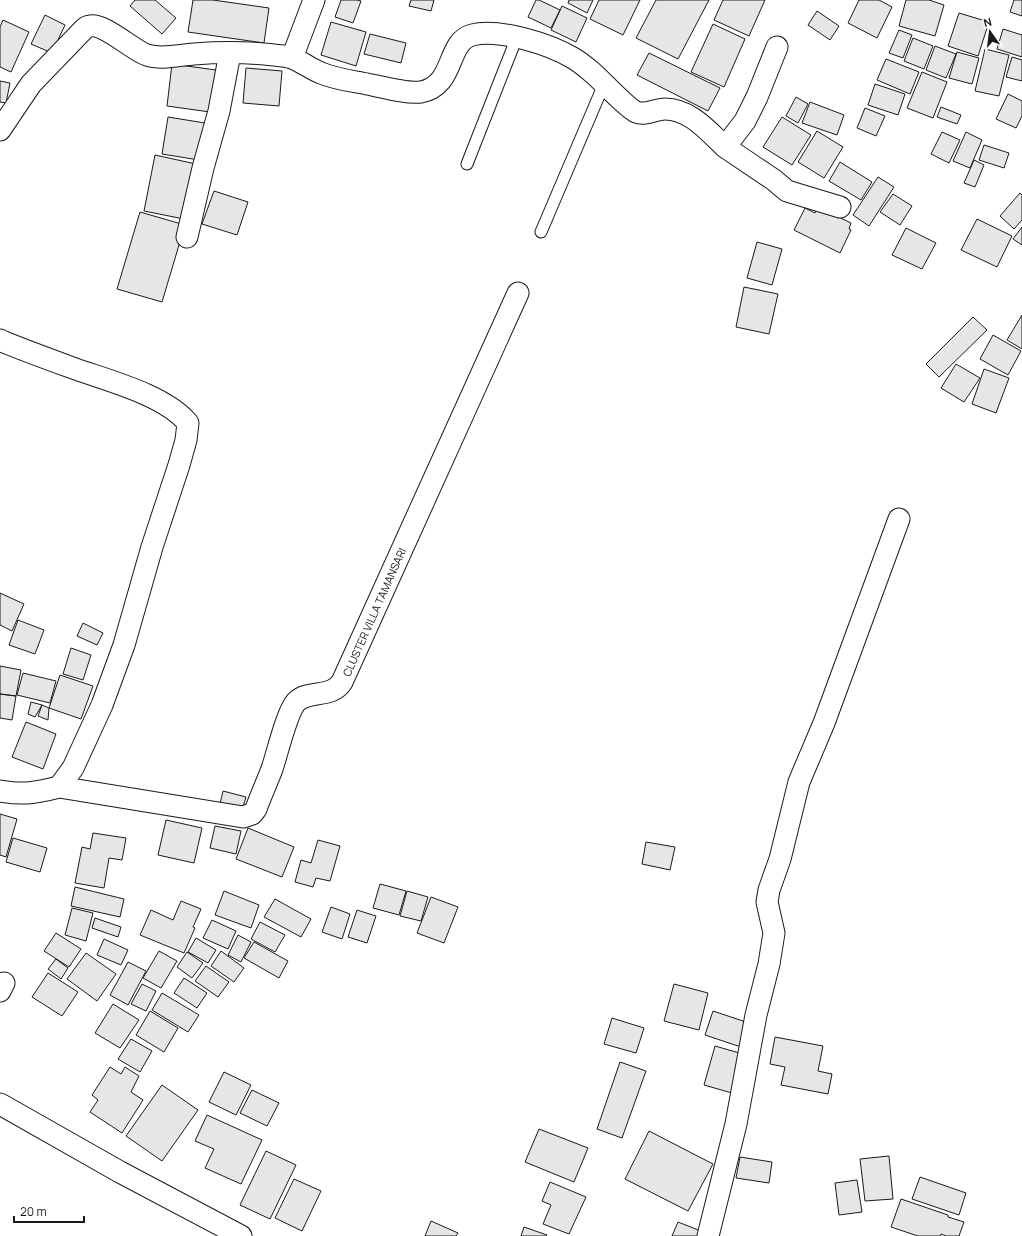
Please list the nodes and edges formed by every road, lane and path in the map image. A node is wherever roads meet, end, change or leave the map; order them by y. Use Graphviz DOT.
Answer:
graph roads {
  1 [pos="314,0"];
  2 [pos="517,37"];
  3 [pos="777,47"];
  4 [pos="230,53"];
  5 [pos="292,58"];
  6 [pos="604,84"];
  7 [pos="0,130"];
  8 [pos="725,147"];
  9 [pos="467,164"];
  10 [pos="840,207"];
  11 [pos="541,232"];
  12 [pos="187,236"];
  13 [pos="518,293"];
  14 [pos="0,340"];
  15 [pos="899,520"];
  16 [pos="59,787"];
  17 [pos="0,791"];
  18 [pos="0,1104"];
  19 [pos="241,1236"];
  20 [pos="708,1236"];
  1 -- 5 [label="street"];
  2 -- 5 [label="street"];
  2 -- 6 [label="street"];
  2 -- 9 [label="lane"];
  3 -- 8 [label="street"];
  4 -- 5 [label="street"];
  4 -- 7 [label="street"];
  4 -- 12 [label="street"];
  6 -- 8 [label="street"];
  6 -- 11 [label="lane"];
  8 -- 10 [label="street"];
  13 -- 16 [label="street, CLUSTER VILLA TAMANSARI"];
  14 -- 16 [label="street"];
  15 -- 20 [label="street"];
  16 -- 17 [label="street"];
  18 -- 19 [label="street"];
}
